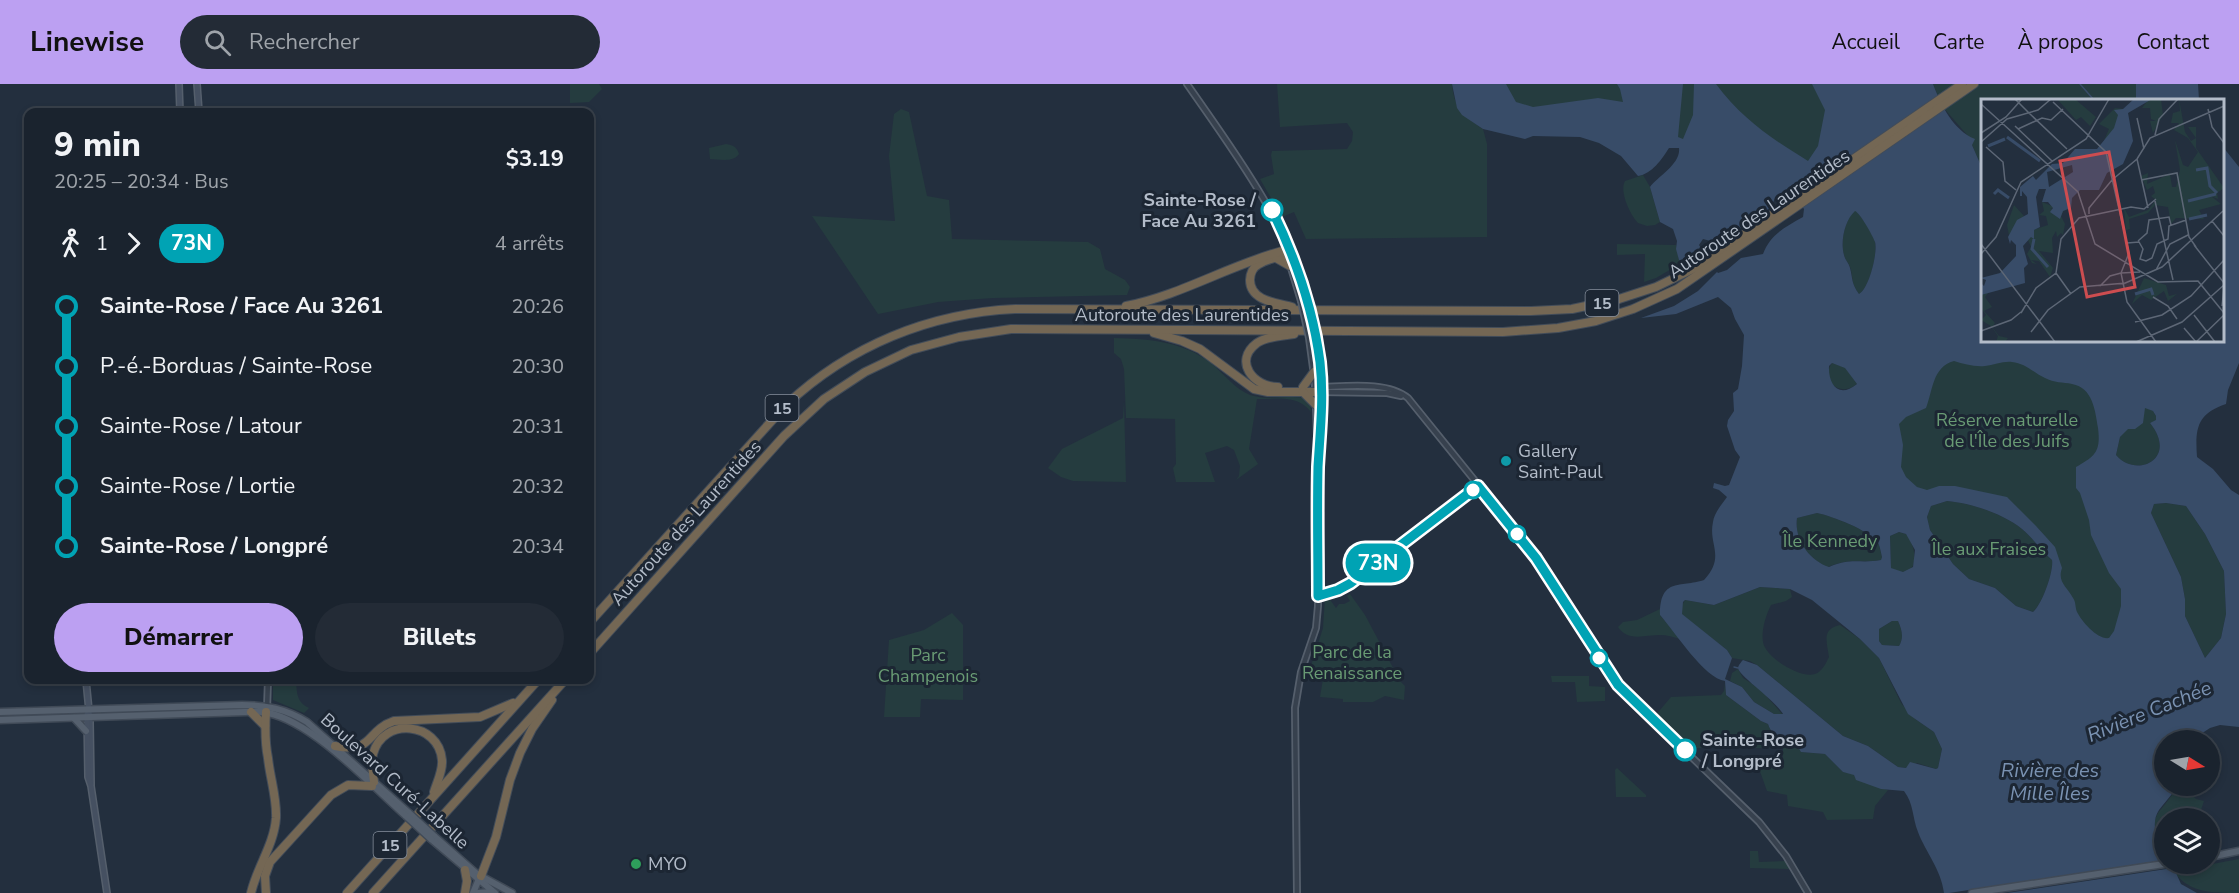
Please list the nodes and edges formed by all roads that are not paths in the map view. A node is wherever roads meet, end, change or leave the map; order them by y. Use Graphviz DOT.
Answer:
graph roads {
  1 [pos="179,84"];
  2 [pos="197,84"];
  3 [pos="1187,84"];
  4 [pos="1962,84"];
  5 [pos="1974,84"];
  6 [pos="180,108"];
  7 [pos="199,108"];
  8 [pos="1794,205"];
  9 [pos="1276,220"];
  10 [pos="1286,252"];
  11 [pos="1276,258"];
  12 [pos="1290,266"];
  13 [pos="1108,309"];
  14 [pos="1309,310"];
  15 [pos="1142,330"];
  16 [pos="1316,334"];
  17 [pos="1314,372"];
  18 [pos="1303,390"];
  19 [pos="1319,390"];
  20 [pos="1316,405"];
  21 [pos="1318,464"];
  22 [pos="594,618"];
  23 [pos="594,649"];
  24 [pos="86,684"];
  25 [pos="268,684"];
  26 [pos="534,684"];
  27 [pos="562,684"];
  28 [pos="563,684"];
  29 [pos="520,700"];
  30 [pos="88,709"];
  31 [pos="267,709"];
  32 [pos="0,712"];
  33 [pos="250,712"];
  34 [pos="88,717"];
  35 [pos="74,718"];
  36 [pos="0,720"];
  37 [pos="265,726"];
  38 [pos="86,731"];
  39 [pos="335,746"];
  40 [pos="373,784"];
  41 [pos="91,786"];
  42 [pos="433,796"];
  43 [pos="433,837"];
  44 [pos="2239,852"];
  45 [pos="2220,855"];
  46 [pos="406,856"];
  47 [pos="2154,866"];
  48 [pos="465,870"];
  49 [pos="480,878"];
  50 [pos="494,892"];
  51 [pos="107,893"];
  52 [pos="251,893"];
  53 [pos="266,893"];
  54 [pos="347,893"];
  55 [pos="373,893"];
  56 [pos="380,893"];
  57 [pos="465,893"];
  58 [pos="473,893"];
  59 [pos="478,893"];
  60 [pos="512,893"];
  61 [pos="1297,893"];
  62 [pos="1808,893"];
  63 [pos="1972,893"];
  1 -- 6 [label="main road"];
  2 -- 7 [label="main road"];
  3 -- 9 [label="street"];
  4 -- 8 [label="highway, Autoroute des Laurentides / 15"];
  5 -- 8 [label="highway, Autoroute des Laurentides / 15"];
  8 -- 14 [label="highway, Autoroute des Laurentides / 15"];
  8 -- 16 [label="highway, Autoroute des Laurentides / 15"];
  9 -- 10 [label="street"];
  9 -- 16 [label="street, bridge"];
  10 -- 11 [label="highway"];
  10 -- 12 [label="street"];
  10 -- 13 [label="highway"];
  11 -- 12 [label="highway"];
  11 -- 14 [label="highway"];
  12 -- 17 [label="street, bridge"];
  13 -- 14 [label="highway, Autoroute des Laurentides / 15"];
  13 -- 22 [label="highway, Autoroute des Laurentides / 15"];
  15 -- 16 [label="highway, Autoroute des Laurentides / 15"];
  15 -- 18 [label="highway"];
  15 -- 23 [label="highway, Autoroute des Laurentides / 15"];
  16 -- 18 [label="highway"];
  16 -- 19 [label="street"];
  17 -- 18 [label="highway"];
  17 -- 19 [label="street"];
  18 -- 19 [label="highway"];
  18 -- 20 [label="highway"];
  19 -- 20 [label="street"];
  19 -- 21 [label="street"];
  19 -- 62 [label="street"];
  20 -- 21 [label="street"];
  21 -- 61 [label="street"];
  24 -- 30 [label="main road"];
  25 -- 31 [label="street"];
  26 -- 29 [label="highway, 15"];
  27 -- 46 [label="highway, 15"];
  28 -- 49 [label="highway"];
  29 -- 39 [label="highway"];
  29 -- 42 [label="highway, 15"];
  30 -- 31 [label="main road, Boulevard Curé-Labelle"];
  30 -- 32 [label="main road, Boulevard Curé-Labelle"];
  30 -- 34 [label="main road"];
  31 -- 33 [label="main road, Boulevard Curé-Labelle"];
  31 -- 37 [label="highway"];
  31 -- 39 [label="main road, Boulevard Curé-Labelle"];
  31 -- 40 [label="main road, Boulevard Curé-Labelle"];
  33 -- 34 [label="main road, Boulevard Curé-Labelle"];
  33 -- 37 [label="highway"];
  34 -- 35 [label="main road, Boulevard Curé-Labelle"];
  34 -- 38 [label="main road"];
  34 -- 41 [label="main road"];
  35 -- 36 [label="main road, Boulevard Curé-Labelle"];
  35 -- 38 [label="main road"];
  37 -- 52 [label="highway"];
  38 -- 41 [label="main road"];
  39 -- 40 [label="main road, Boulevard Curé-Labelle"];
  40 -- 42 [label="highway"];
  40 -- 43 [label="main road, Boulevard Curé-Labelle, bridge"];
  40 -- 53 [label="highway"];
  41 -- 51 [label="main road"];
  42 -- 54 [label="highway, 15"];
  43 -- 48 [label="main road, Boulevard Curé-Labelle"];
  43 -- 49 [label="main road, Boulevard Curé-Labelle"];
  44 -- 45 [label="main road"];
  46 -- 55 [label="highway, 15"];
  46 -- 56 [label="highway"];
  47 -- 63 [label="main road"];
  48 -- 49 [label="main road, Boulevard Curé-Labelle"];
  48 -- 57 [label="highway"];
  49 -- 50 [label="main road, Boulevard Curé-Labelle"];
  49 -- 58 [label="main road"];
  49 -- 60 [label="main road, Boulevard Curé-Labelle"];
  50 -- 59 [label="main road"];
}
